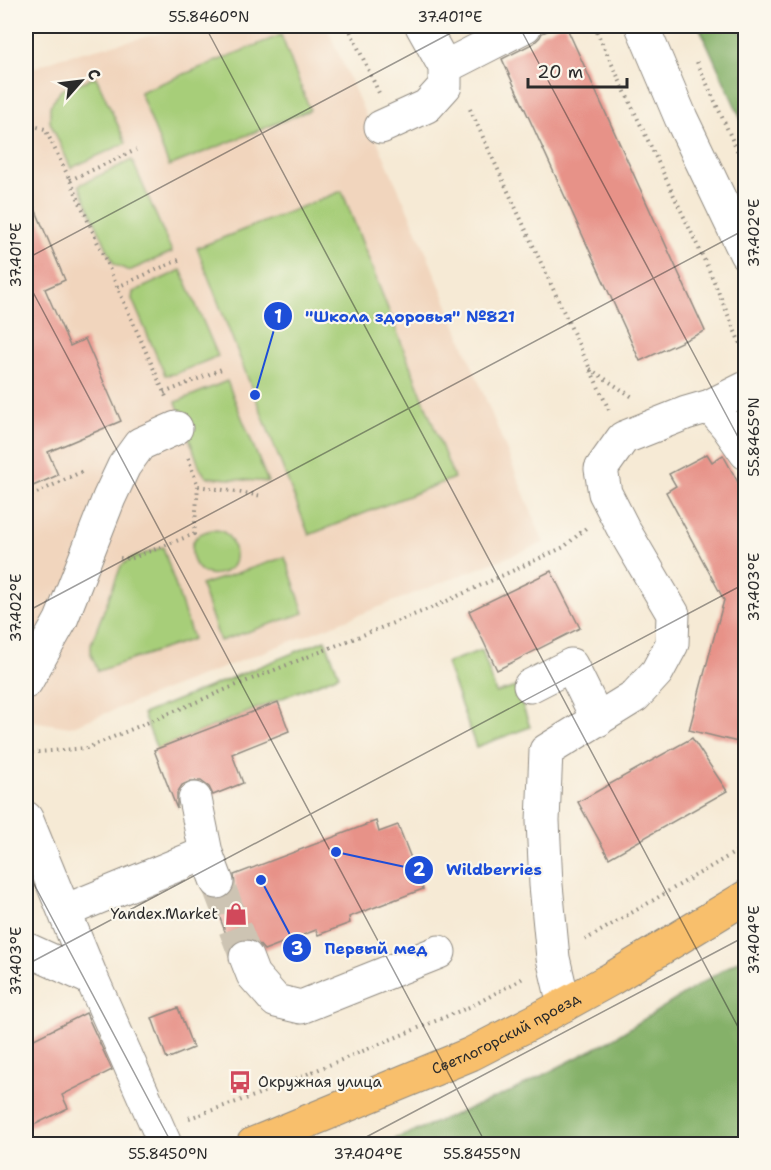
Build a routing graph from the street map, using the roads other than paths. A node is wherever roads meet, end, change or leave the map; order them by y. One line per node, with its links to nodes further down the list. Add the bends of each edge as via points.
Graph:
1 (422, 26): 4 (street)
2 (525, 26): 4 (street)
3 (642, 26): 6 (street)
4 (445, 67): 5 (street, via 445,86 427,106)
5 (387, 124)
6 (746, 254)
7 (746, 388): 8 (street)
8 (710, 406): 10 (street); 13 (street, via 623,438 601,469 605,493 673,614 672,644 657,672 635,696)
9 (176, 428): 11 (street, via 140,444 124,466 61,620)
10 (746, 453)
11 (26, 682)
12 (530, 686): 13 (street, via 571,665)
13 (598, 720): 22 (street, via 546,751 546,885 553,958)
14 (195, 799): 17 (street, via 211,867)
15 (26, 818): 17 (street)
16 (746, 897): 22 (main road, Светлогорский проезд)
17 (65, 911): 21 (street)
18 (26, 949): 21 (street)
19 (439, 952): 20 (street, via 301,1007 276,1001 253,975)
20 (246, 957)
21 (92, 979): 23 (street)
22 (564, 1005): 24 (main road, Светлогорский проезд, via 471,1054)
23 (162, 1136)
24 (252, 1144)

